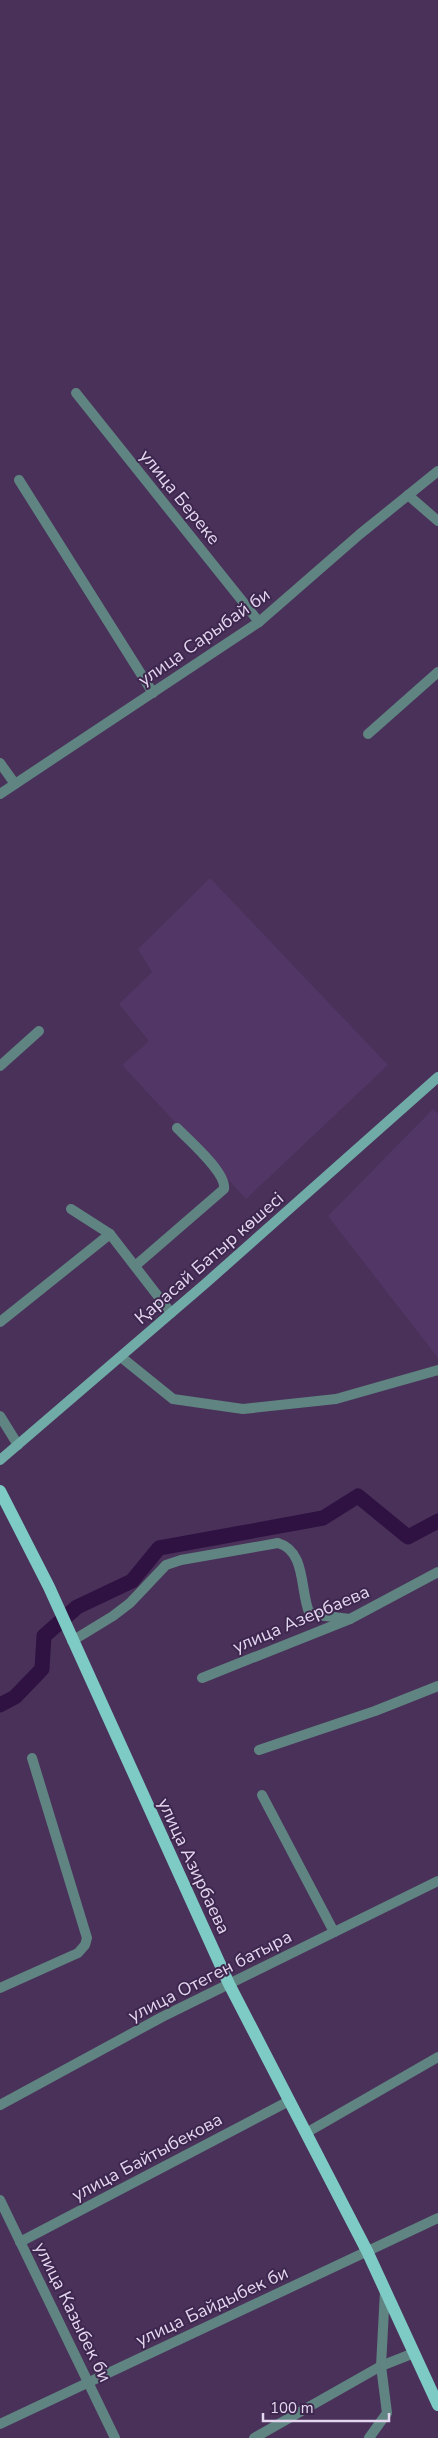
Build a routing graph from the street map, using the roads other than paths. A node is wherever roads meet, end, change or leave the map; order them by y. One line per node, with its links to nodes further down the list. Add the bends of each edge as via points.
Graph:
1 (76, 392): 6 (street, улица Береке)
2 (438, 471): 4 (street, улица Сарыбай би)
3 (19, 480): 8 (street)
4 (408, 496): 5 (street); 6 (street, улица Сарыбай би)
5 (438, 522)
6 (259, 622): 8 (street, улица Сарыбай би)
7 (438, 672): 9 (street)
8 (153, 693): 11 (street, улица Сарыбай би)
9 (368, 734)
10 (0, 763): 11 (street)
11 (15, 784): 12 (street, улица Сарыбай би)
12 (0, 794)
13 (39, 1031): 14 (street)
14 (0, 1066)
15 (438, 1077): 20 (main road, Қарасай Батыр көшесі)
16 (177, 1128): 19 (street, via 226,1182 224,1188)
17 (71, 1209): 18 (street)
18 (110, 1234): 19 (street); 21 (street)
19 (135, 1266): 20 (street)
20 (171, 1313): 22 (main road, Қарасай Батыр көшесі)
21 (0, 1322)
22 (121, 1357): 23 (street, via 173,1399 243,1409 336,1399); 25 (main road, Қарасай Батыр көшесі)
23 (438, 1370)
24 (0, 1416): 25 (street)
25 (18, 1445): 26 (main road, Қарасай Батыр көшесі)
26 (0, 1460)
27 (0, 1491): 30 (main road, улица Азирбаева)
28 (438, 1572): 29 (street, улица Азербаева)
29 (350, 1619): 30 (street, via 317,1616 309,1612 294,1554 288,1546 278,1543 166,1565 113,1616); 31 (street, улица Азербаева)
30 (70, 1637): 38 (main road, улица Азирбаева)
31 (202, 1678)
32 (438, 1686): 33 (street)
33 (259, 1750)
34 (32, 1758): 39 (street, via 87,1938 78,1953)
35 (262, 1795): 37 (street)
36 (438, 1881): 37 (street, улица Отеген батыра)
37 (334, 1932): 38 (street, улица Отеген батыра)
38 (229, 1984): 41 (main road, улица Азирбаева); 42 (street, улица Отеген батыра)
39 (0, 1988)
40 (438, 2057): 43 (street)
41 (289, 2101): 43 (main road, улица Азирбаева); 46 (street, улица Байтыбекова)
42 (0, 2105)
43 (306, 2133): 47 (main road, улица Азирбаева)
44 (0, 2200): 46 (street, улица Казыбек би)
45 (438, 2218): 47 (street, улица Байдыбек би)
46 (20, 2242): 51 (street, улица Казыбек би)
47 (367, 2251): 48 (main road); 51 (street, улица Байдыбек би)
48 (385, 2290): 49 (main road); 50 (street)
49 (414, 2353): 50 (street); 52 (main road)
50 (381, 2366): 55 (street); 56 (street, via 387,2412)
51 (89, 2382): 53 (street, улица Байдыбек би); 54 (street, улица Казыбек би)
52 (438, 2404)
53 (0, 2424)
54 (116, 2438)
55 (254, 2438)
56 (369, 2438)

